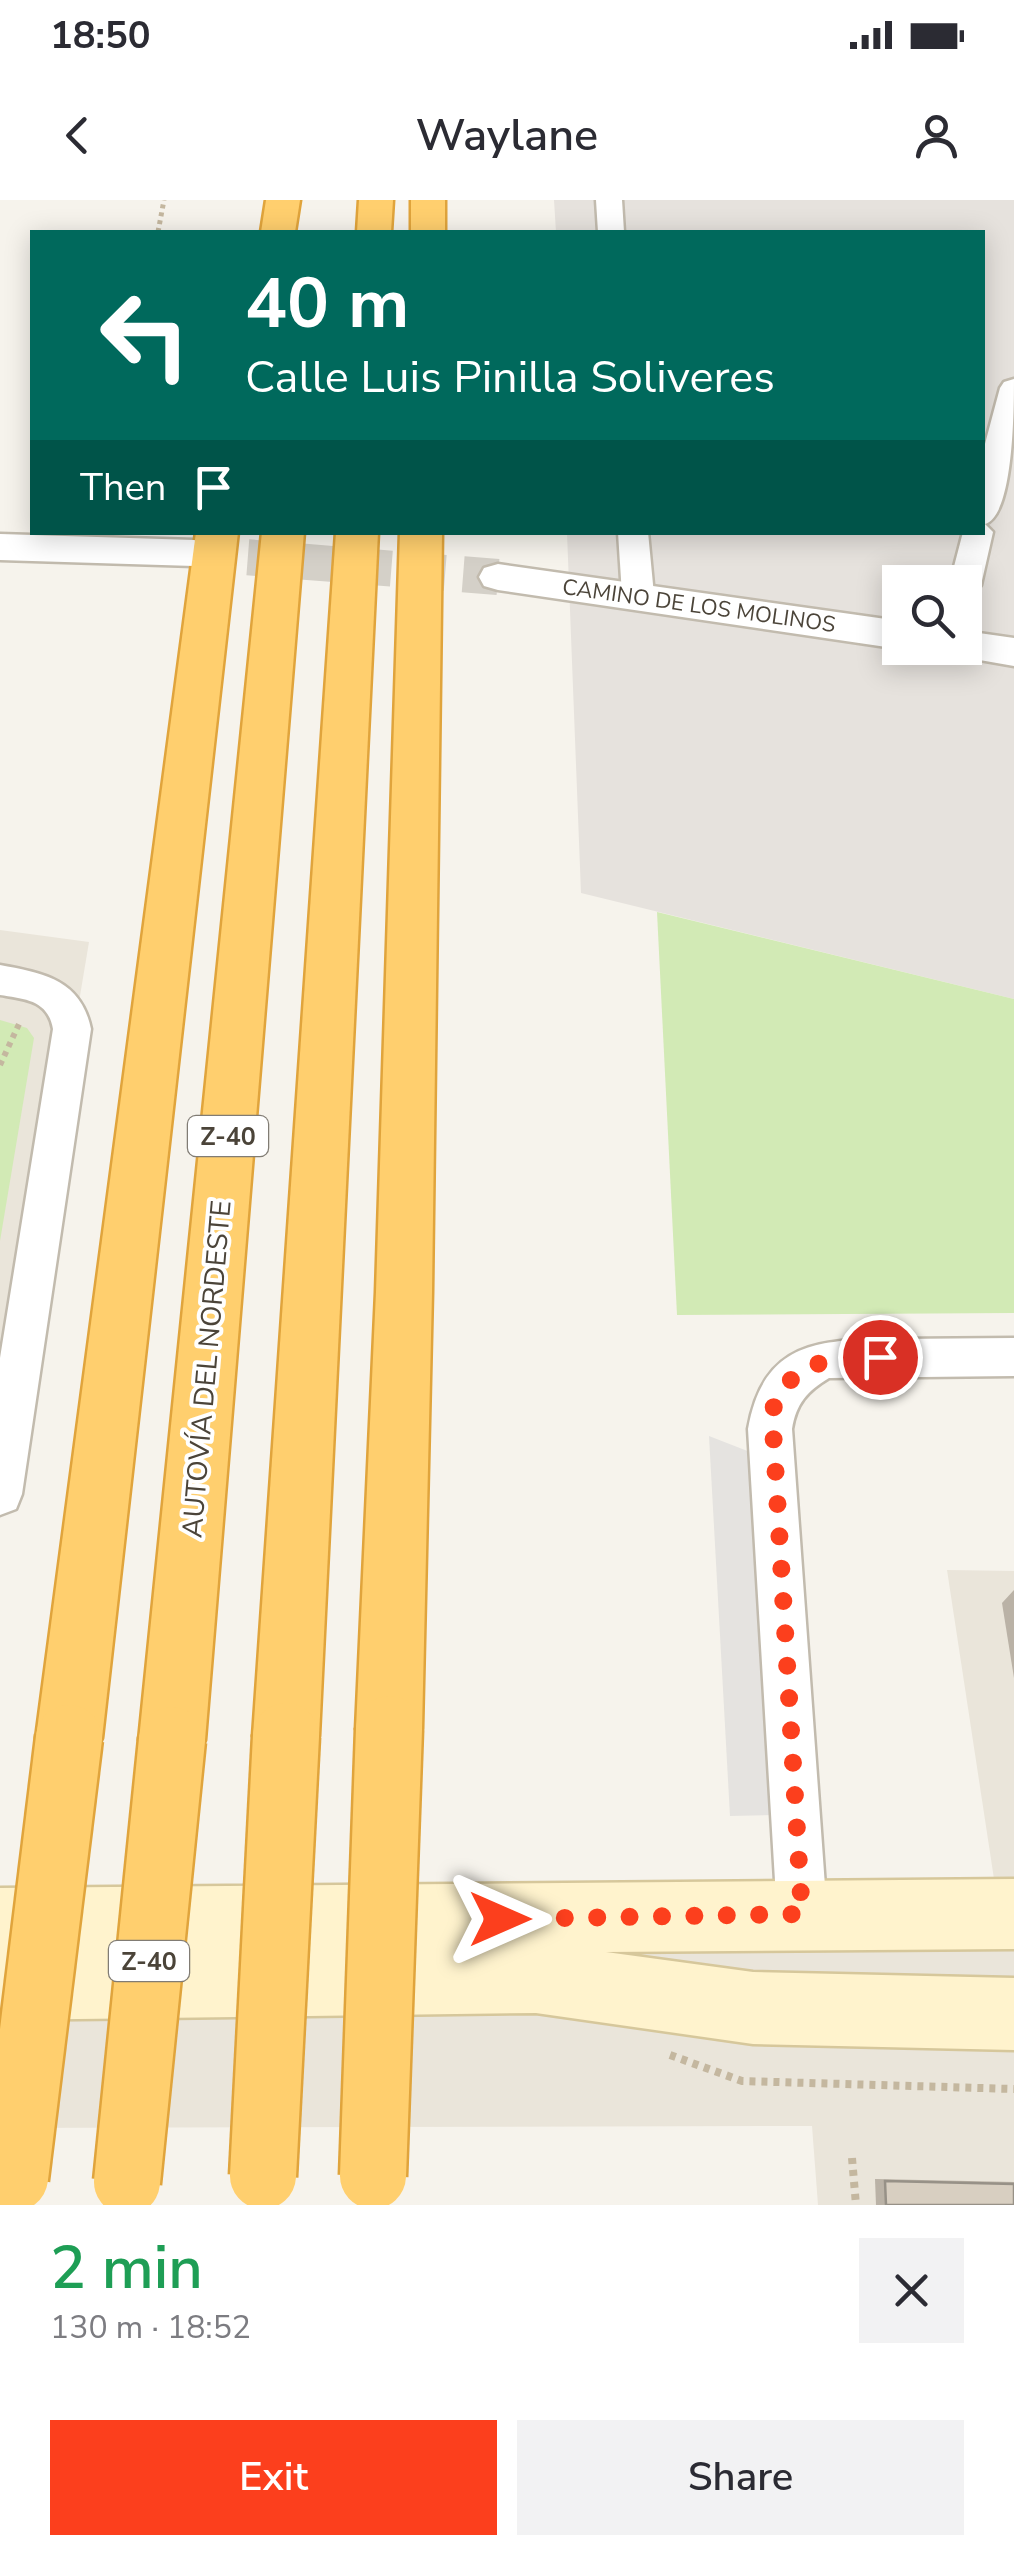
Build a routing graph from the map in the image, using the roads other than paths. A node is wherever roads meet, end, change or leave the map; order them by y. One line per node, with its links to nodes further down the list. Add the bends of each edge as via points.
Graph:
1 (250, 200): 7 (highway)
2 (282, 200): 8 (highway)
3 (314, 200): 9 (highway)
4 (376, 200): 10 (highway)
5 (428, 200): 11 (highway)
6 (609, 200): 12 (street)
7 (246, 230)
8 (278, 230)
9 (310, 230)
10 (374, 230)
11 (428, 230)
12 (611, 230)
13 (1014, 388): 14 (street)
14 (985, 502)
15 (283, 535): 39 (highway, AUTOVÍA DEL NORDESTE / Z-40, bridge)
16 (356, 535): 38 (highway, bridge)
17 (421, 535): 36 (highway, bridge)
18 (633, 535): 24 (street)
19 (977, 535): 22 (street)
20 (205, 543): 21 (street); 37 (highway, bridge)
21 (0, 547)
22 (970, 565)
23 (498, 577): 24 (street, CAMINO DE LOS MOLINOS)
24 (638, 595): 25 (street, CAMINO DE LOS MOLINOS)
25 (882, 632)
26 (982, 647): 27 (street)
27 (1014, 652)
28 (0, 980): 30 (street, via 48,989 66,1004 72,1029)
29 (1014, 1358): 31 (street, via 827,1358 778,1392 770,1429)
30 (0, 1494)
31 (802, 1914): 32 (main road); 33 (main road)
32 (1014, 1914)
33 (0, 1923)
34 (0, 1985): 35 (main road, via 536,1978 753,2008)
35 (1014, 2014)
36 (373, 2190)
37 (14, 2191)
38 (262, 2191)
39 (125, 2193)

